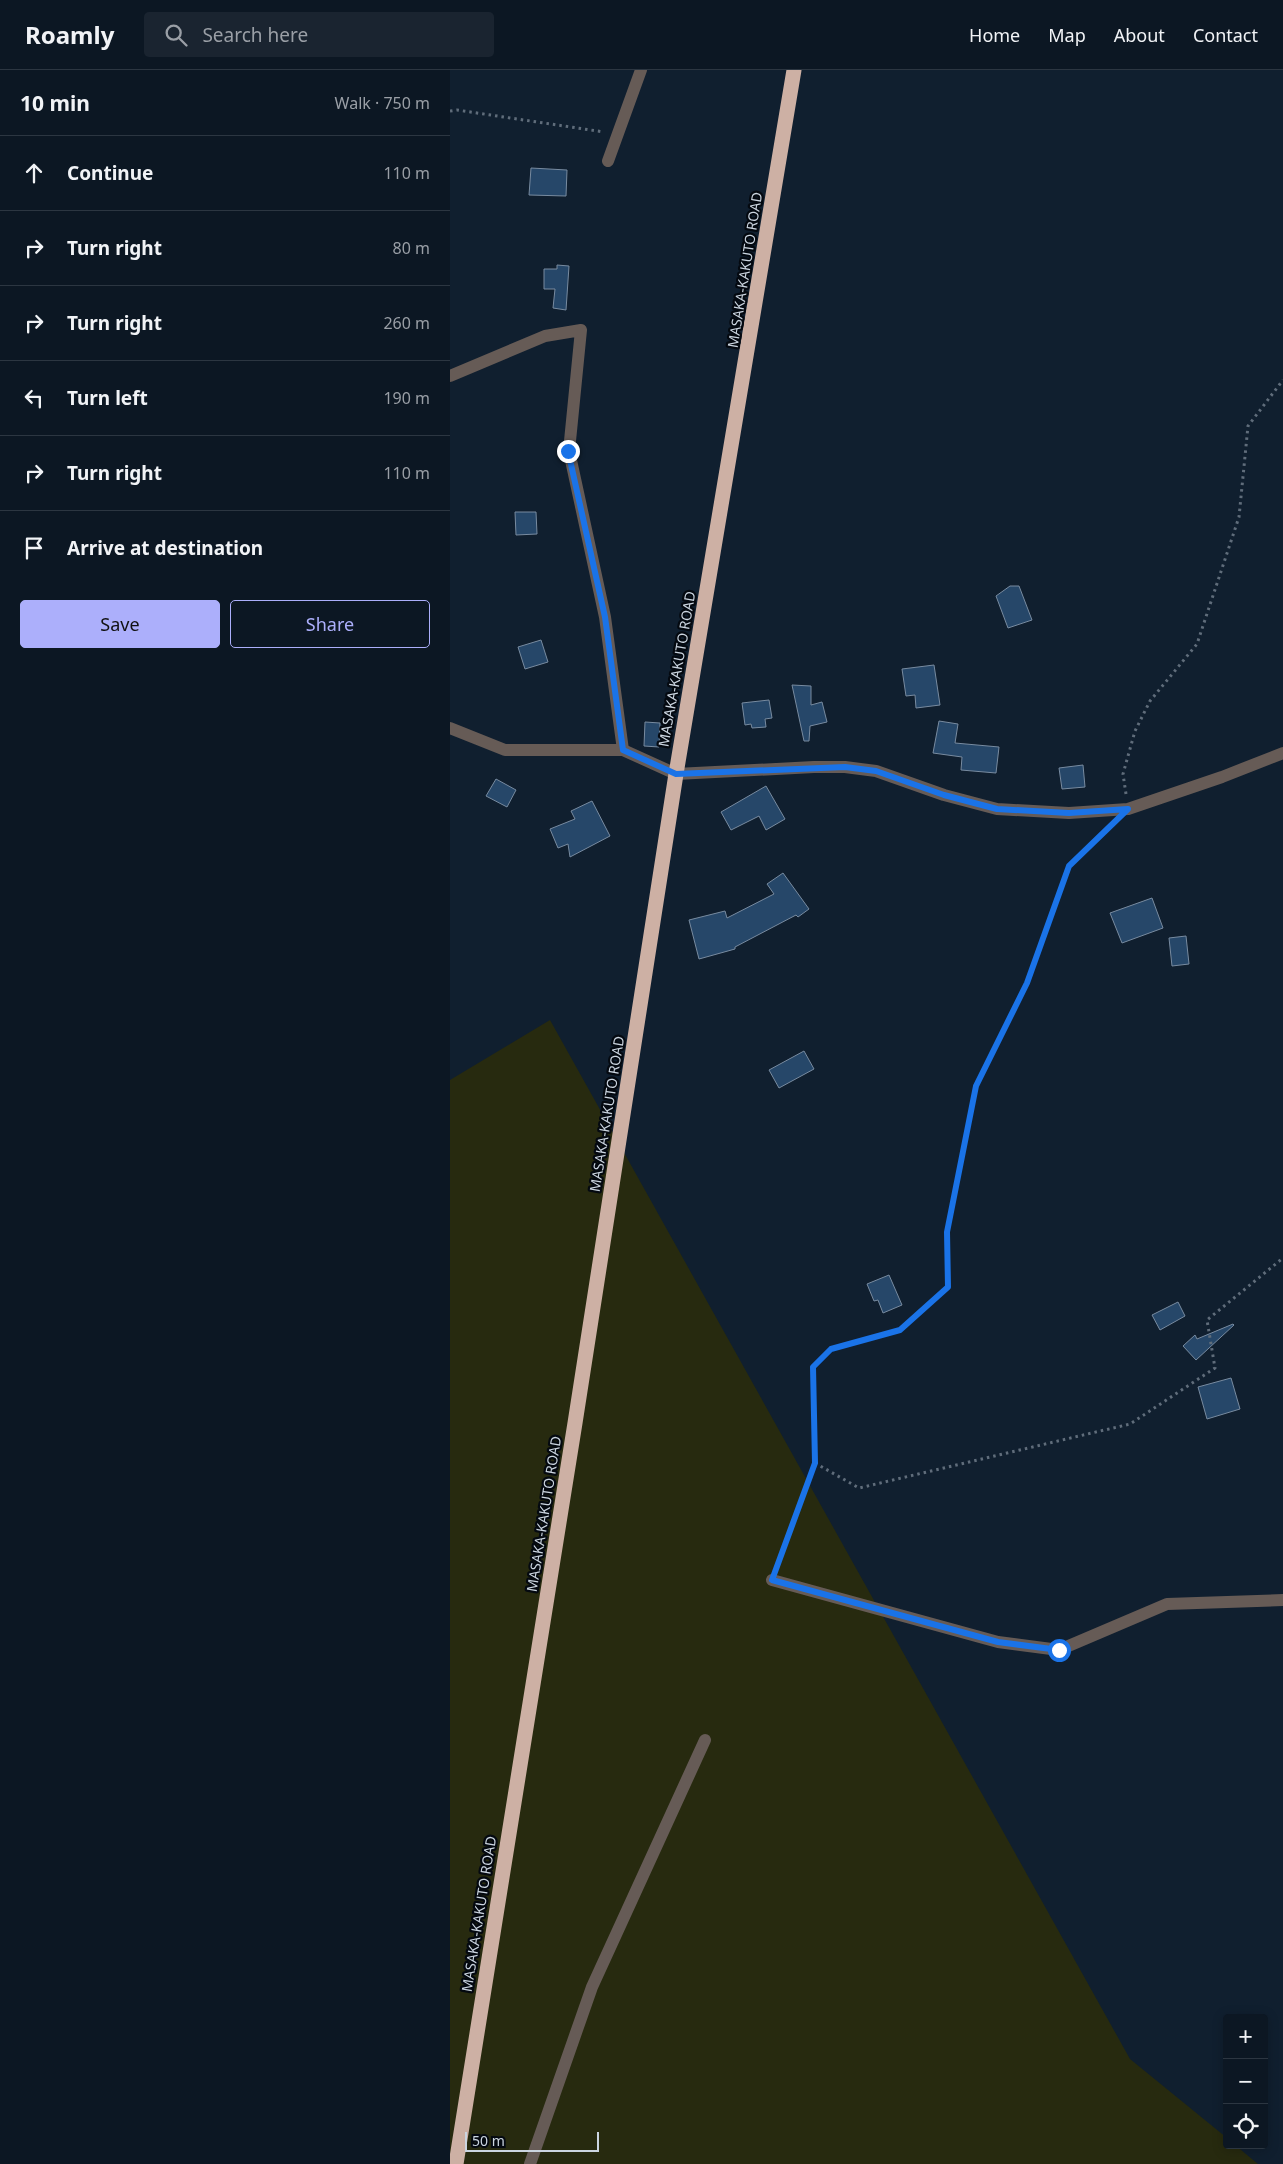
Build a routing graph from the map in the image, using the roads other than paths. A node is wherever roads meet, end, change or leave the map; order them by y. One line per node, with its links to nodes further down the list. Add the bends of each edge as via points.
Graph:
1 (641, 70): 3 (street)
2 (794, 70): 8 (highway, MASAKA-KAKUTO ROAD)
3 (608, 161)
4 (450, 376): 6 (street, via 544,336 581,330 568,451 605,617)
5 (450, 728): 6 (street, via 505,750)
6 (623, 750): 8 (street)
7 (1283, 753): 8 (street, via 1128,809 1069,813 997,809 944,795 876,771 845,767)
8 (676, 774): 12 (highway, MASAKA-KAKUTO ROAD)
9 (772, 1580): 10 (street, via 998,1642 1059,1650 1167,1604)
10 (1283, 1600)
11 (705, 1740): 13 (street, via 592,1987)
12 (456, 2164)
13 (530, 2164)

